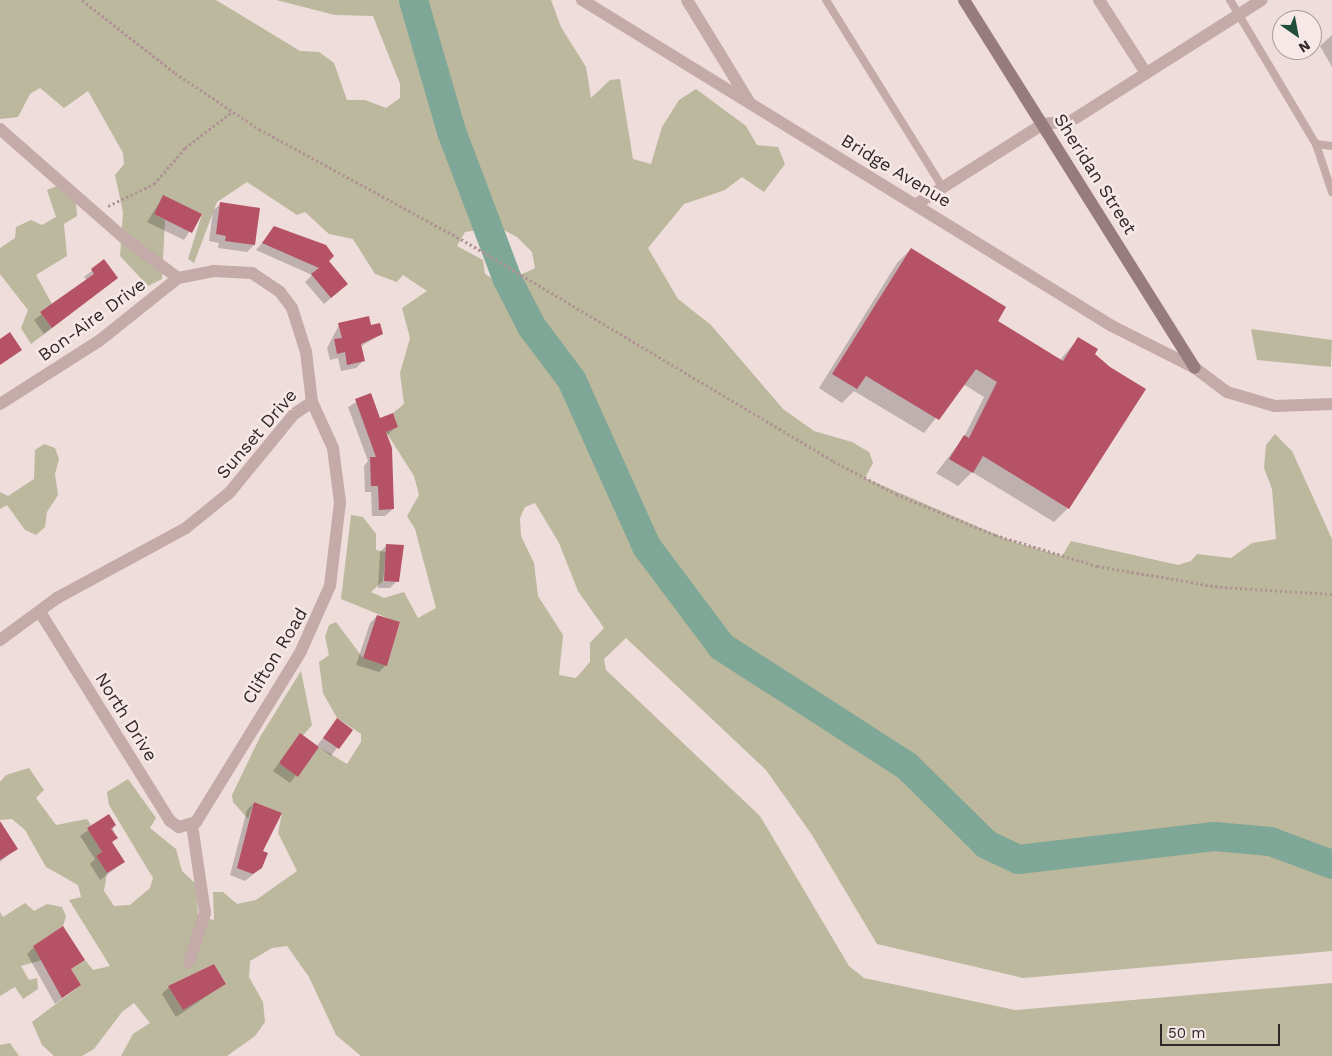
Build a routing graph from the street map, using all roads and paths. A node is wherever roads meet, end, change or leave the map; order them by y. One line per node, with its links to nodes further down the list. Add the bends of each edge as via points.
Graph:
1 (82, 0): 12 (path)
2 (582, 0): 11 (street, Bridge Avenue)
3 (687, 0): 11 (street)
4 (826, 0): 17 (lane)
5 (964, 0): 13 (street, Sheridan Street)
6 (1099, 0): 10 (street)
7 (1230, 0): 9 (lane)
8 (1262, 0): 9 (street)
9 (1239, 14): 10 (street); 15 (lane)
10 (1146, 73): 13 (street, via 1071,121)
11 (749, 102): 19 (street, Bridge Avenue)
12 (232, 112): 20 (path, via 185,148 154,184 120,197); 26 (path, via 325,167 461,239 833,461 978,529 1062,556 1149,577 1238,589)
13 (1043, 124): 17 (street); 22 (street, Sheridan Street)
14 (0, 129): 20 (street)
15 (1316, 144): 16 (lane); 18 (lane)
16 (1332, 146)
17 (943, 188): 19 (street)
18 (1332, 192)
19 (918, 203): 22 (street, Bridge Avenue, via 1112,326)
20 (98, 214): 21 (street)
21 (178, 278): 23 (street, Sunset Drive, via 211,271 252,273 280,292 292,308 306,352); 24 (street, Bon-Aire Drive, via 98,341)
22 (1195, 368): 25 (street, Bridge Avenue, via 1207,380 1242,398 1298,408)
23 (312, 402): 27 (street, Sunset Drive, via 294,414 229,493 186,528 106,569); 29 (street, Clifton Road, via 333,448 340,501 330,586 301,651 254,723 211,805)
24 (0, 404)
25 (1332, 404)
26 (1332, 594)
27 (40, 612): 28 (street, Sunset Drive); 29 (street, North Drive, via 170,821 179,827)
28 (0, 640)
29 (192, 825): 30 (street, via 205,913)
30 (189, 962)

